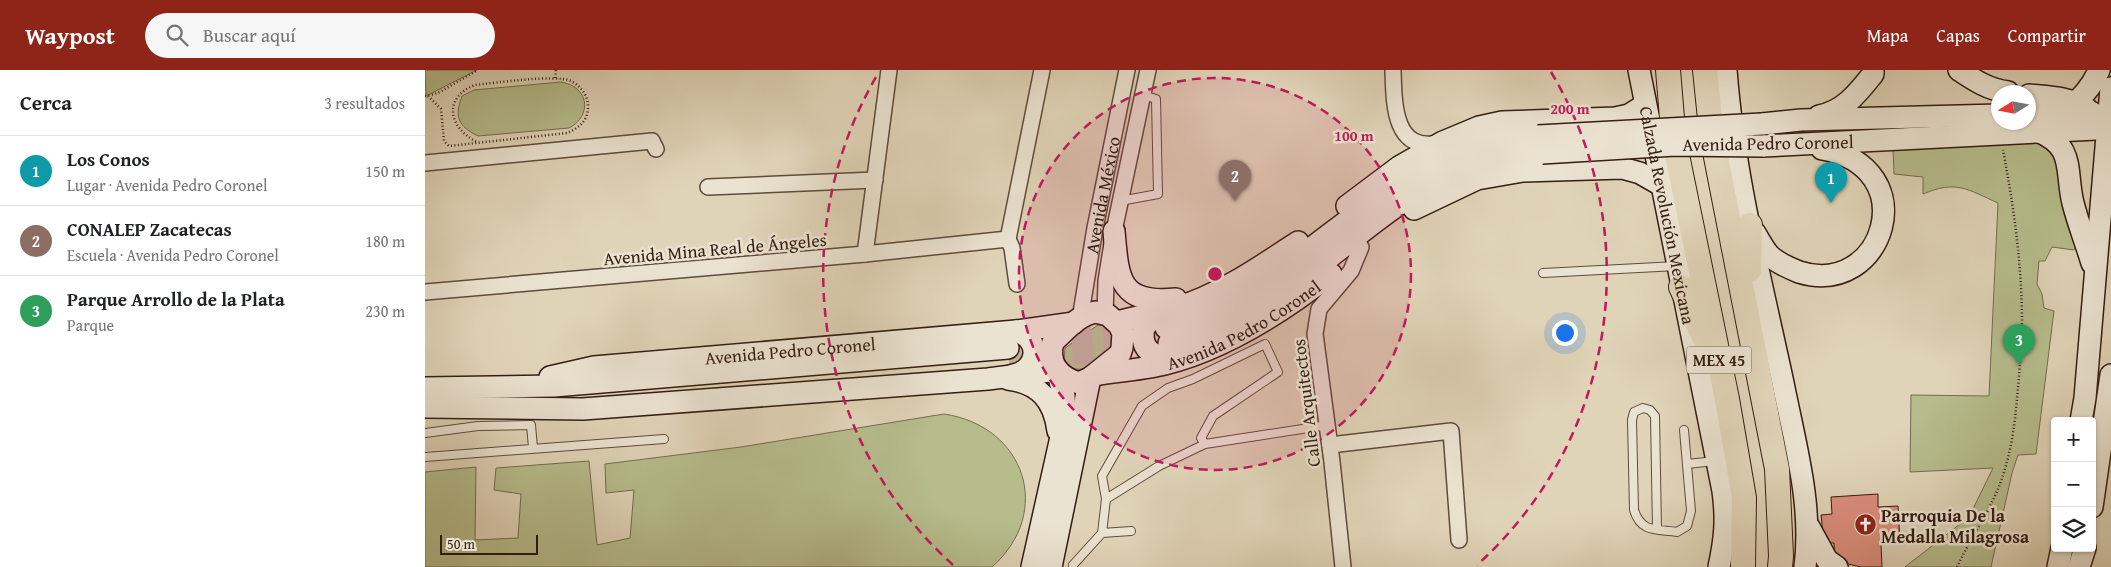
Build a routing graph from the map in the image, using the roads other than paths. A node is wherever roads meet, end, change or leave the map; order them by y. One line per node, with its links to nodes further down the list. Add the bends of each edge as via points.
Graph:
1 (889, 70): 36 (street)
2 (1041, 70): 44 (street)
3 (1127, 70): 54 (street, Avenida México)
4 (1147, 70): 15 (street, Avenida México)
5 (1393, 70): 28 (street, via 1396,113 1401,129 1420,144)
6 (1639, 70): 17 (street, Calzada Revolución Mexicana)
7 (1668, 70): 19 (main road)
8 (1705, 70): 21 (main road)
9 (1726, 70): 41 (street, via 1729,118)
10 (1873, 70): 22 (street, via 1853,100 1831,114)
11 (1959, 70): 13 (street)
12 (2099, 70): 20 (street, via 2092,84)
13 (1991, 88)
14 (2111, 88): 20 (street)
15 (1143, 95): 39 (street, Avenida México); 39 (lane, via 1156,99 1158,194)
16 (2036, 96): 20 (street, via 2057,97)
17 (1645, 105): 18 (street); 37 (street, Calzada Revolución Mexicana)
18 (1624, 116): 28 (street, via 1502,122 1479,127); 35 (street, via 1631,132 1633,150)
19 (1673, 118)
20 (2100, 118): 23 (street, Avenida Pedro Coronel, via 2057,113); 24 (street, Avenida Pedro Coronel, via 2095,129); 46 (street)
21 (1710, 119)
22 (1801, 120): 25 (street, Avenida Pedro Coronel); 29 (street, Avenida Pedro Coronel, bridge)
23 (2036, 121)
24 (2036, 122)
25 (1991, 124)
26 (1991, 125): 30 (street, Avenida Pedro Coronel)
27 (2036, 125): 46 (street, via 2060,145 2066,156 2072,200)
28 (1443, 142): 40 (street, via 1370,187)
29 (1540, 144): 30 (street, Avenida Pedro Coronel, bridge); 42 (street, Avenida Pedro Coronel, via 1498,141 1454,155 1409,178)
30 (1797, 144): 41 (street, via 1850,157 1872,176 1882,198 1883,210 1880,235 1872,250 1850,268 1812,276 1789,268 1769,255)
31 (656, 149): 34 (street, via 652,141)
32 (1677, 155): 64 (main road, MEX 45)
33 (1716, 157): 55 (main road, MEX 45)
34 (425, 163)
35 (1627, 169): 37 (street); 42 (street, via 1561,169 1500,174 1459,187 1403,215)
36 (875, 180): 38 (street); 45 (street)
37 (1661, 185): 48 (street, Calzada Revolución Mexicana)
38 (708, 187)
39 (1120, 201): 43 (street, Avenida México)
40 (1324, 225): 42 (street, Avenida Pedro Coronel); 51 (street, Avenida Pedro Coronel, via 1249,273)
41 (1750, 225): 55 (main road); 81 (street, via 1800,467)
42 (1366, 227): 56 (street, Avenida Pedro Coronel, via 1304,277 1215,329); 57 (street, Avenida Pedro Coronel, via 1330,275 1244,332); 68 (street, Calle Arquitectos, via 1351,271 1319,309 1315,334)
43 (1114, 231): 51 (street, via 1119,272 1127,289 1135,295 1160,300); 53 (street, Avenida México, via 1106,281)
44 (1008, 239): 45 (street, Avenida Mina Real de Ángeles); 49 (street)
45 (865, 254): 50 (street, Avenida Mina Real de Ángeles)
46 (2095, 270): 67 (street)
47 (1543, 273): 48 (lane)
48 (1679, 276): 64 (main road); 77 (street, Calzada Revolución Mexicana)
49 (1017, 284)
50 (425, 292)
51 (1206, 295): 52 (street, Avenida Pedro Coronel)
52 (1177, 307): 53 (street, Avenida Pedro Coronel); 57 (street, via 1154,317 1144,327 1142,335 1147,349 1160,357)
53 (1111, 318): 54 (street, via 1096,312 1088,313); 61 (street, via 1123,334 1120,354)
54 (1077, 321): 58 (street, Avenida Pedro Coronel); 59 (street, via 1053,342 1051,356)
55 (1749, 322): 94 (main road, MEX 45, via 1777,470)
56 (1168, 335)
57 (1187, 357): 61 (street, Avenida Pedro Coronel, via 1153,367)
58 (1006, 359): 59 (street, Avenida Pedro Coronel); 63 (street, Avenida Pedro Coronel, via 583,409); 63 (street, Avenida Pedro Coronel, via 594,367); 72 (street, via 1025,382 1039,390 1050,403 1057,419)
59 (1057, 370): 61 (street, via 1064,378 1079,383); 72 (street, via 1066,406)
60 (2111, 375): 66 (street)
61 (1092, 377): 90 (street)
62 (425, 388): 63 (street, Avenida Pedro Coronel)
63 (509, 397): 65 (street, Avenida Pedro Coronel)
64 (1727, 399): 93 (main road, MEX 45, via 1743,498)
65 (425, 407)
66 (2109, 409): 67 (street); 80 (street)
67 (2082, 410)
68 (1327, 425): 73 (lane); 74 (street, Calle Arquitectos)
69 (1684, 430): 78 (lane)
70 (425, 433): 75 (lane, via 478,426 531,426)
71 (664, 439): 75 (lane)
72 (1059, 440): 89 (street)
73 (1205, 444): 79 (lane, via 1159,466); 79 (lane, via 1201,438 1213,416 1278,372 1265,344 1168,388 1142,406 1102,476)
74 (1330, 445): 85 (street, via 1451,431); 91 (street, Calle Arquitectos)
75 (533, 448): 76 (lane)
76 (425, 457)
77 (1717, 460): 78 (lane); 92 (street, Calzada Revolución Mexicana, via 1726,516)
78 (1687, 464): 82 (lane, via 1691,511 1687,526 1677,532)
79 (1106, 500): 84 (lane)
80 (2092, 507)
81 (1808, 526): 95 (street); 96 (street, via 1827,560)
82 (1657, 529): 82 (lane, via 1647,528 1637,521 1634,510 1632,420 1634,412 1643,408 1655,416)
83 (1131, 531): 84 (lane)
84 (1102, 533): 88 (lane)
85 (1459, 540)
86 (2062, 552): 97 (street)
87 (2084, 552): 98 (street)
88 (1073, 564)
89 (1032, 567)
90 (1051, 567)
91 (1343, 567)
92 (1719, 567)
93 (1743, 567)
94 (1780, 567)
95 (1805, 567)
96 (1837, 567)
97 (2058, 567)
98 (2079, 567)

